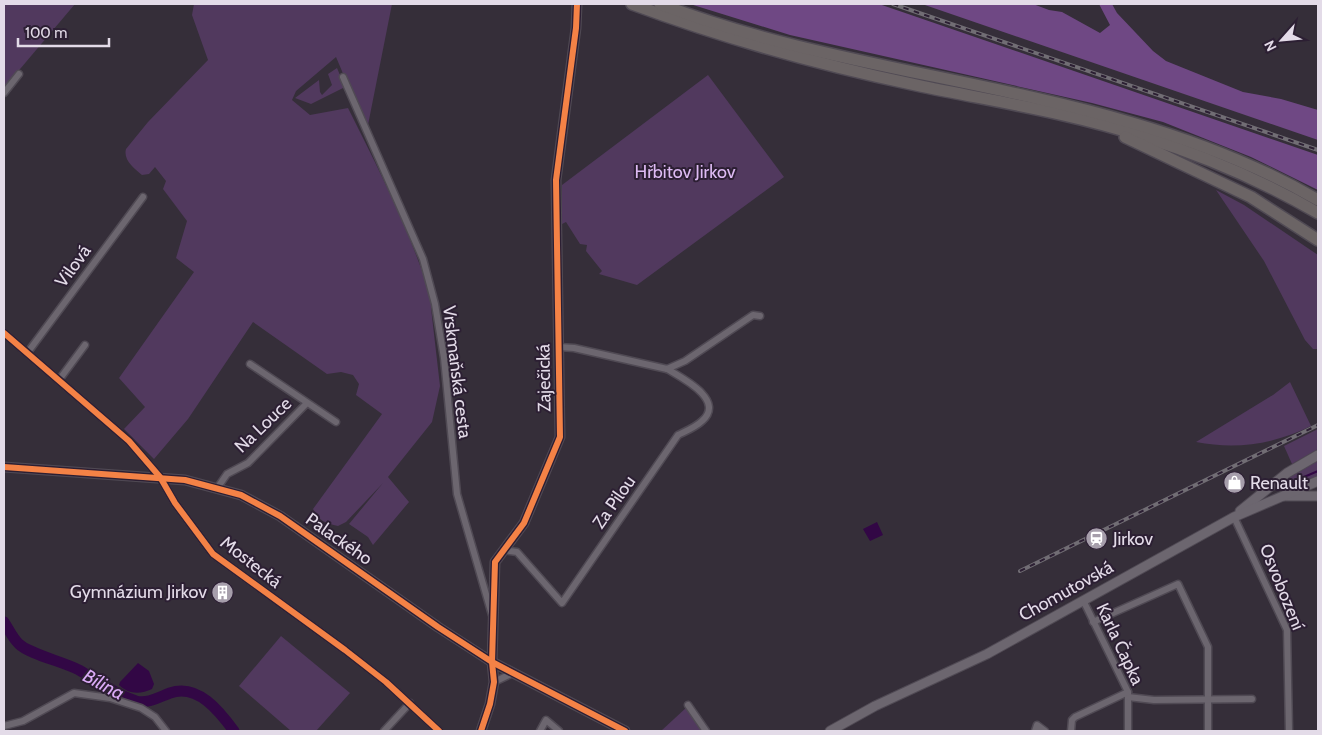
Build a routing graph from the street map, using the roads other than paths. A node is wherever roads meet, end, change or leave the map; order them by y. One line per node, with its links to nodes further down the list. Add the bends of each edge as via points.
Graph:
1 (632, 4): 7 (highway, via 762,47 839,68)
2 (660, 4): 9 (highway, via 840,58 1126,121 1245,164)
3 (577, 6): 15 (street, Zaječická, via 556,180)
4 (19, 74): 6 (street)
5 (343, 77): 33 (street, Vrskmaňská cesta, via 423,259 444,358 457,494)
6 (4, 93)
7 (1064, 115): 10 (highway, via 1141,136 1204,158 1267,185); 11 (highway, via 1121,135 1217,181)
8 (143, 197): 16 (street, Vilová)
9 (1317, 199)
10 (1318, 213)
11 (1318, 240)
12 (760, 316): 18 (street, via 753,315 685,361)
13 (4, 333): 16 (street, Mostecká)
14 (85, 345): 19 (street)
15 (559, 347): 18 (street); 30 (street, Zaječická, via 560,438 524,523)
16 (28, 352): 19 (street, Mostecká)
17 (250, 364): 20 (street, Na Louce)
18 (667, 369): 30 (street, Za Pilou, via 705,396 709,405 706,416 702,422 678,435 562,603 517,552)
19 (59, 380): 24 (street, Mostecká, via 129,441)
20 (307, 403): 21 (street, Na Louce); 26 (street, Na Louce, via 248,463 227,474)
21 (336, 422)
22 (1318, 455): 29 (street, via 1287,473)
23 (4, 467): 24 (street, Palackého)
24 (160, 477): 26 (street, Palackého); 40 (street, Mostecká, via 213,554 345,650)
25 (1318, 481): 27 (street, Chomutovská)
26 (218, 487): 34 (street, Palackého, via 280,516)
27 (1278, 496): 28 (street); 29 (street, Chomutovská)
28 (1318, 496)
29 (1234, 517): 31 (street, Chomutovská); 57 (street, Osvobození, via 1287,630)
30 (503, 550): 33 (street, Zaječická, via 495,562 493,574)
31 (1083, 600): 32 (street, Karla Čapka); 51 (street, Chomutovská, via 972,661 875,706)
32 (1093, 622): 37 (street, Karla Čapka); 38 (street, via 1178,584 1208,646)
33 (494, 623): 34 (street, Zaječická)
34 (492, 662): 35 (street, Palackého); 36 (street, Zaječická)
35 (513, 673): 36 (street); 49 (street, Palackého)
36 (494, 682): 46 (street, Zaječická)
37 (1128, 695): 38 (street, via 1154,700); 54 (street, via 1075,717); 55 (street, Karla Čapka)
38 (1208, 699): 39 (street); 56 (street)
39 (1252, 699)
40 (410, 703): 44 (street); 45 (street, Mostecká)
41 (688, 705): 50 (street)
42 (4, 726): 43 (street, via 23,721 74,693 110,698 141,708 156,717)
43 (166, 731)
44 (384, 731)
45 (439, 731)
46 (481, 731)
47 (540, 731): 48 (street, via 546,720)
48 (559, 731)
49 (625, 731)
50 (706, 731)
51 (830, 731)
52 (1035, 731): 53 (street, via 1037,725)
53 (1045, 731)
54 (1071, 731)
55 (1128, 731)
56 (1208, 731)
57 (1289, 731)

